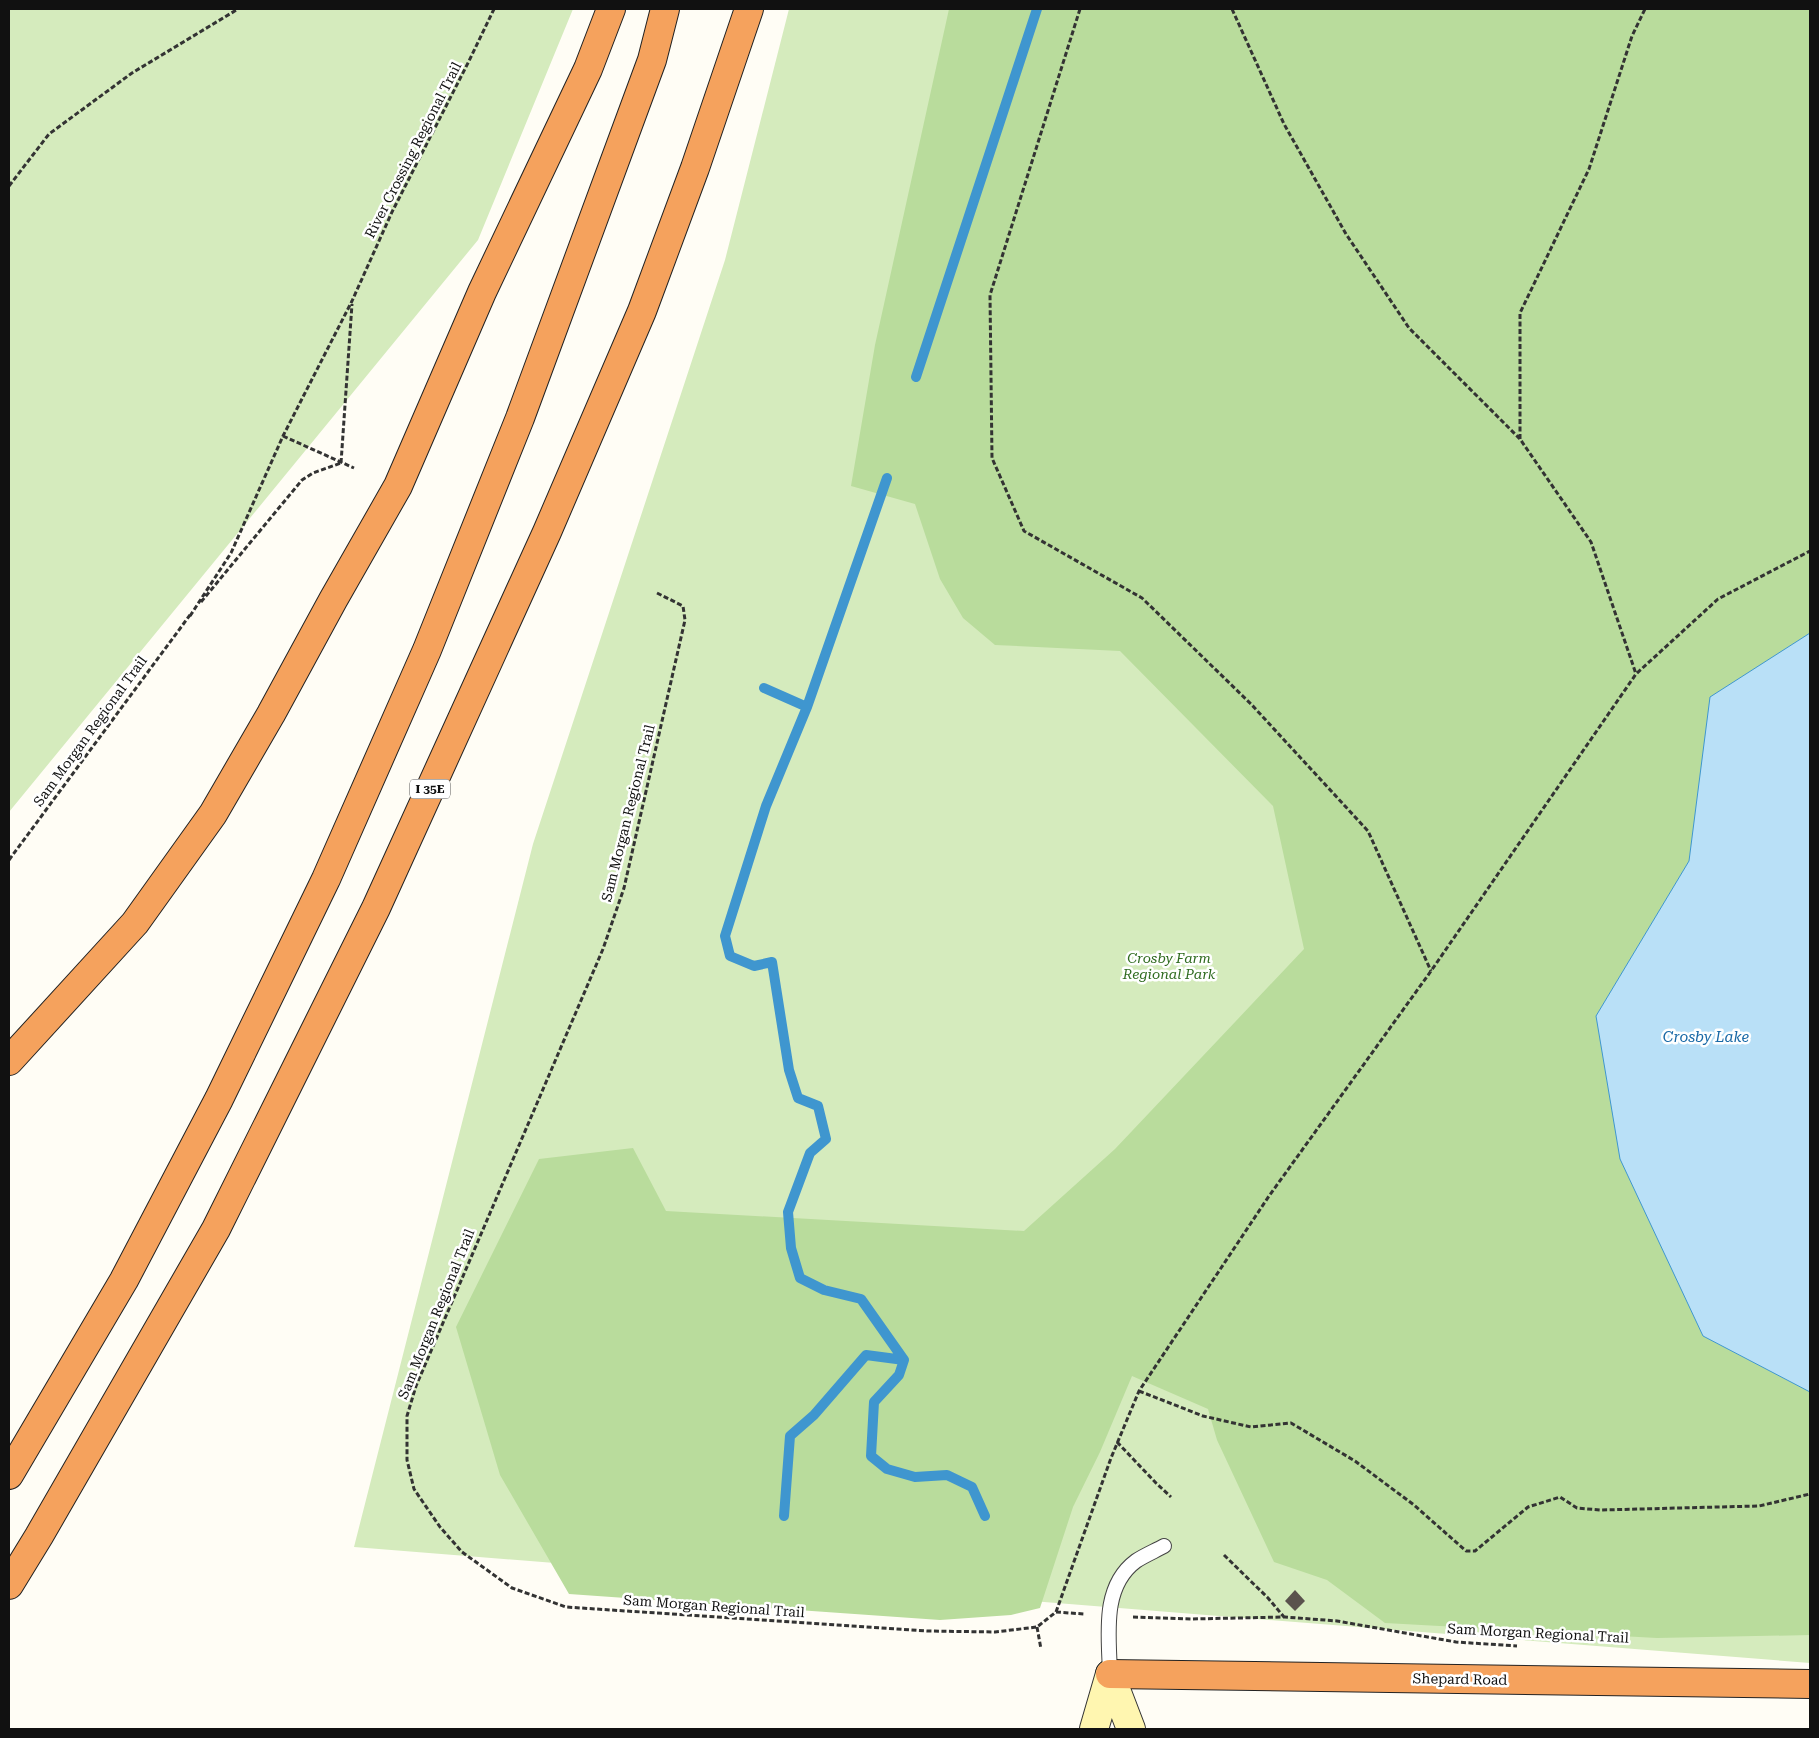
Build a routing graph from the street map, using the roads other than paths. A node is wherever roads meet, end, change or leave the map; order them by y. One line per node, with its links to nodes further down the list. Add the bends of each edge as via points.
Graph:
1 (611, 9): 4 (highway, via 588,69 482,292 398,486 271,714 213,814 135,922)
2 (665, 9): 5 (highway, via 652,60 520,418 427,650 326,879 219,1099 124,1280)
3 (749, 9): 7 (highway, I 35E, via 642,311 547,532 376,908 216,1229)
4 (9, 1061)
5 (9, 1475)
6 (1164, 1546): 8 (lane, via 1135,1562 1116,1584 1108,1616)
7 (9, 1585)
8 (1110, 1674): 9 (highway, Shepard Road); 10 (street); 11 (street)
9 (1810, 1684)
10 (1094, 1729)
11 (1130, 1729)

